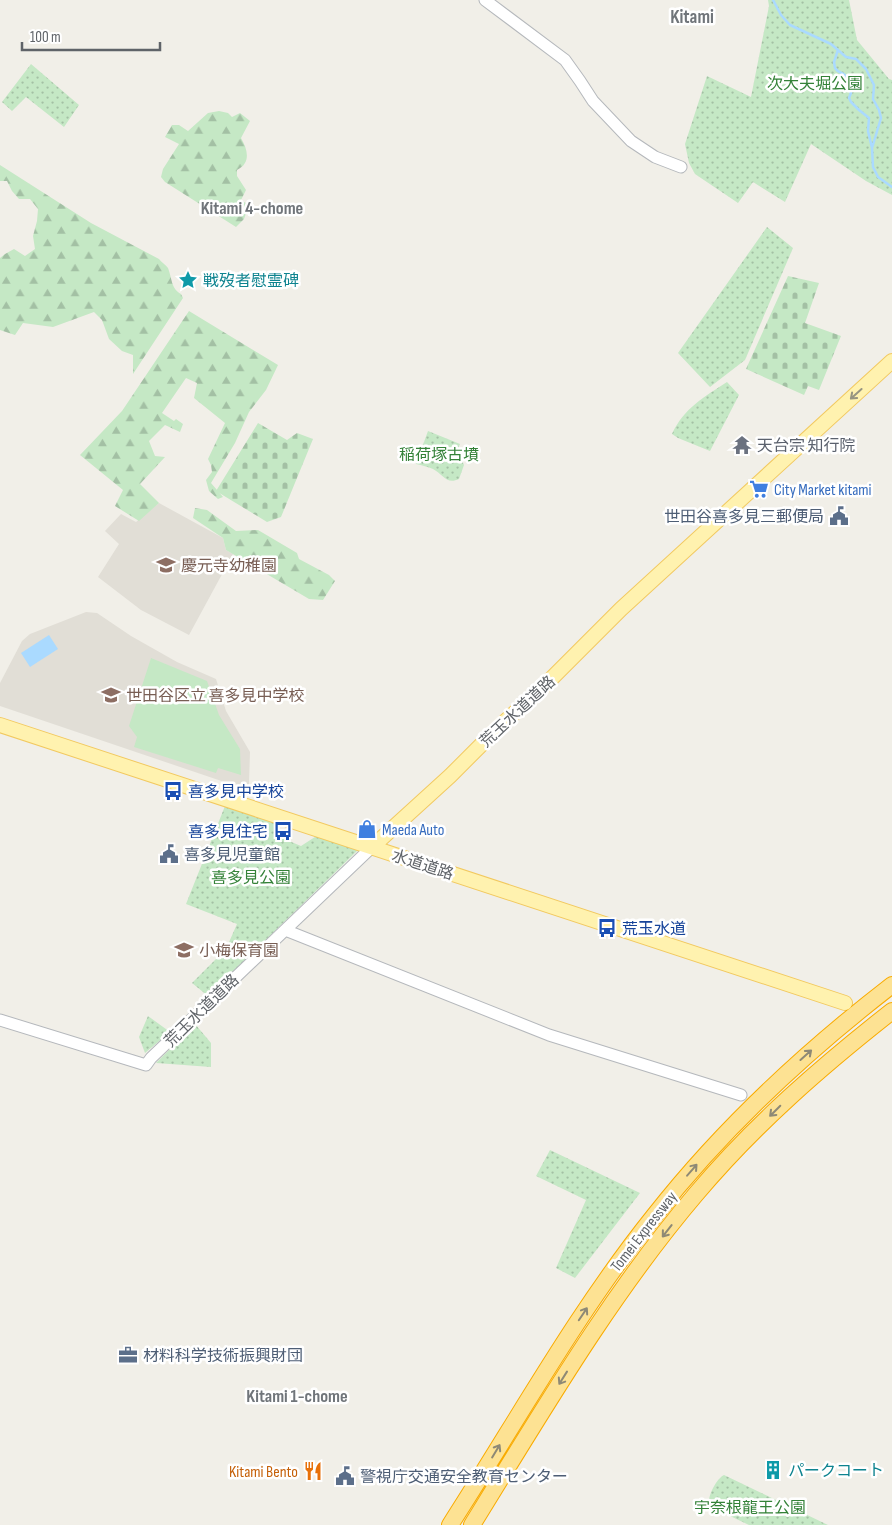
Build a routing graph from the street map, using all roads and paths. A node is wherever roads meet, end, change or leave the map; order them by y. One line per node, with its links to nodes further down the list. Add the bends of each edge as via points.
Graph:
1 (485, 0): 2 (street, via 565,60 593,101 631,141 655,158)
2 (681, 167)
3 (892, 361): 5 (main road, 荒玉水道道路, one-way to 5, via 622,609)
4 (0, 725): 5 (main road, 水道道路)
5 (372, 847): 6 (street, 荒玉水道道路); 8 (main road, 水道道路)
6 (285, 930): 10 (street, 荒玉水道道路, via 146,1066); 11 (street, via 549,1034)
7 (892, 985): 12 (highway, Tomei Expressway, one-way to 7, via 579,1320 653,1216 710,1149 773,1085)
8 (845, 1003)
9 (892, 1010): 13 (highway, Tomei Expressway, one-way to 13, via 794,1092 696,1194 600,1321)
10 (0, 1020)
11 (741, 1095)
12 (450, 1525)
13 (472, 1525)

